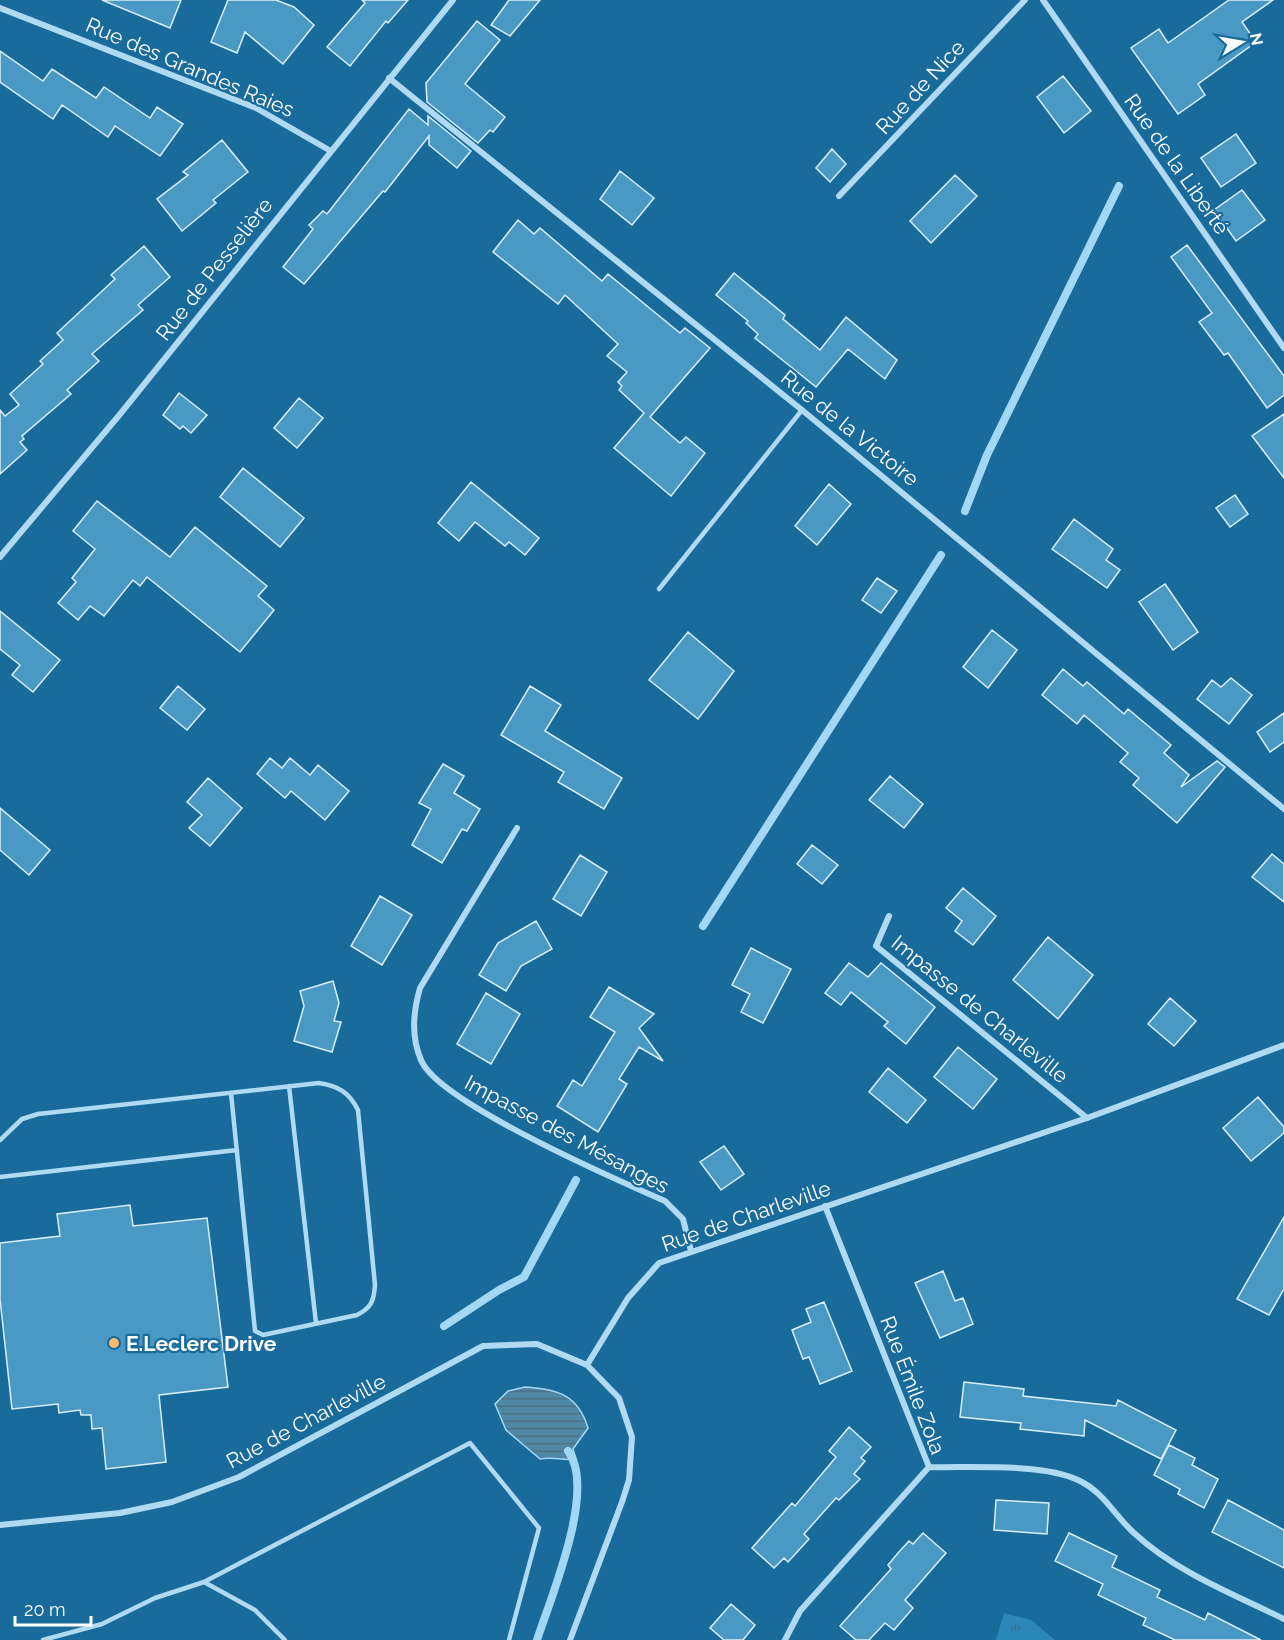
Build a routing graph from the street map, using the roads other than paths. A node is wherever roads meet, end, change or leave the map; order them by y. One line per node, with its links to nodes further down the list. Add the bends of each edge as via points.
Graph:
1 (453, 0): 5 (street, Rue de Pesselière)
2 (1025, 0): 7 (street, Rue de Nice)
3 (1043, 0): 8 (street, Rue de la Liberté)
4 (0, 8): 6 (street, Rue des Grandes Raies, via 256,108)
5 (389, 78): 6 (street, Rue de Pesselière); 9 (street, Rue de la Victoire)
6 (330, 150): 10 (street, Rue de Pesselière, via 121,414)
7 (839, 196)
8 (1284, 348)
9 (802, 410): 11 (lane); 12 (street, Rue de la Victoire)
10 (0, 557)
11 (659, 589)
12 (1284, 809)
13 (517, 828): 23 (street, Impasse des Mésanges, via 420,988 414,1010 414,1033 421,1061 434,1079 472,1107 665,1201 682,1219)
14 (890, 916): 18 (street, Impasse de Charleville, via 876,946)
15 (1284, 1045): 18 (street, Rue de Charleville)
16 (290, 1086): 17 (lane); 24 (lane); 24 (lane, via 333,1085 344,1090 358,1110 374,1300 357,1315)
17 (231, 1093): 19 (lane, via 38,1114 22,1119); 20 (lane)
18 (1087, 1118): 22 (street, Rue de Charleville)
19 (0, 1140)
20 (237, 1150): 21 (lane); 24 (lane, via 255,1331 263,1335)
21 (0, 1177)
22 (825, 1206): 23 (street, Rue de Charleville); 26 (street, Rue Émile Zola)
23 (690, 1251): 25 (street, Rue de Charleville, via 659,1263 628,1298)
24 (316, 1323)
25 (587, 1365): 27 (street, Rue de Charleville, via 537,1344 483,1346 239,1477 172,1502 120,1513); 33 (street, via 619,1398 632,1437 629,1480)
26 (929, 1467): 29 (street, via 1042,1471 1077,1479 1098,1491 1133,1533 1186,1571); 34 (street, Rue Émile Zola, via 800,1611)
27 (0, 1524)
28 (204, 1582): 30 (lane, via 155,1598 102,1624); 31 (lane, via 255,1610); 32 (lane, via 470,1443 539,1528)
29 (1284, 1619)
30 (43, 1640)
31 (285, 1640)
32 (509, 1640)
33 (570, 1640)
34 (785, 1640)

